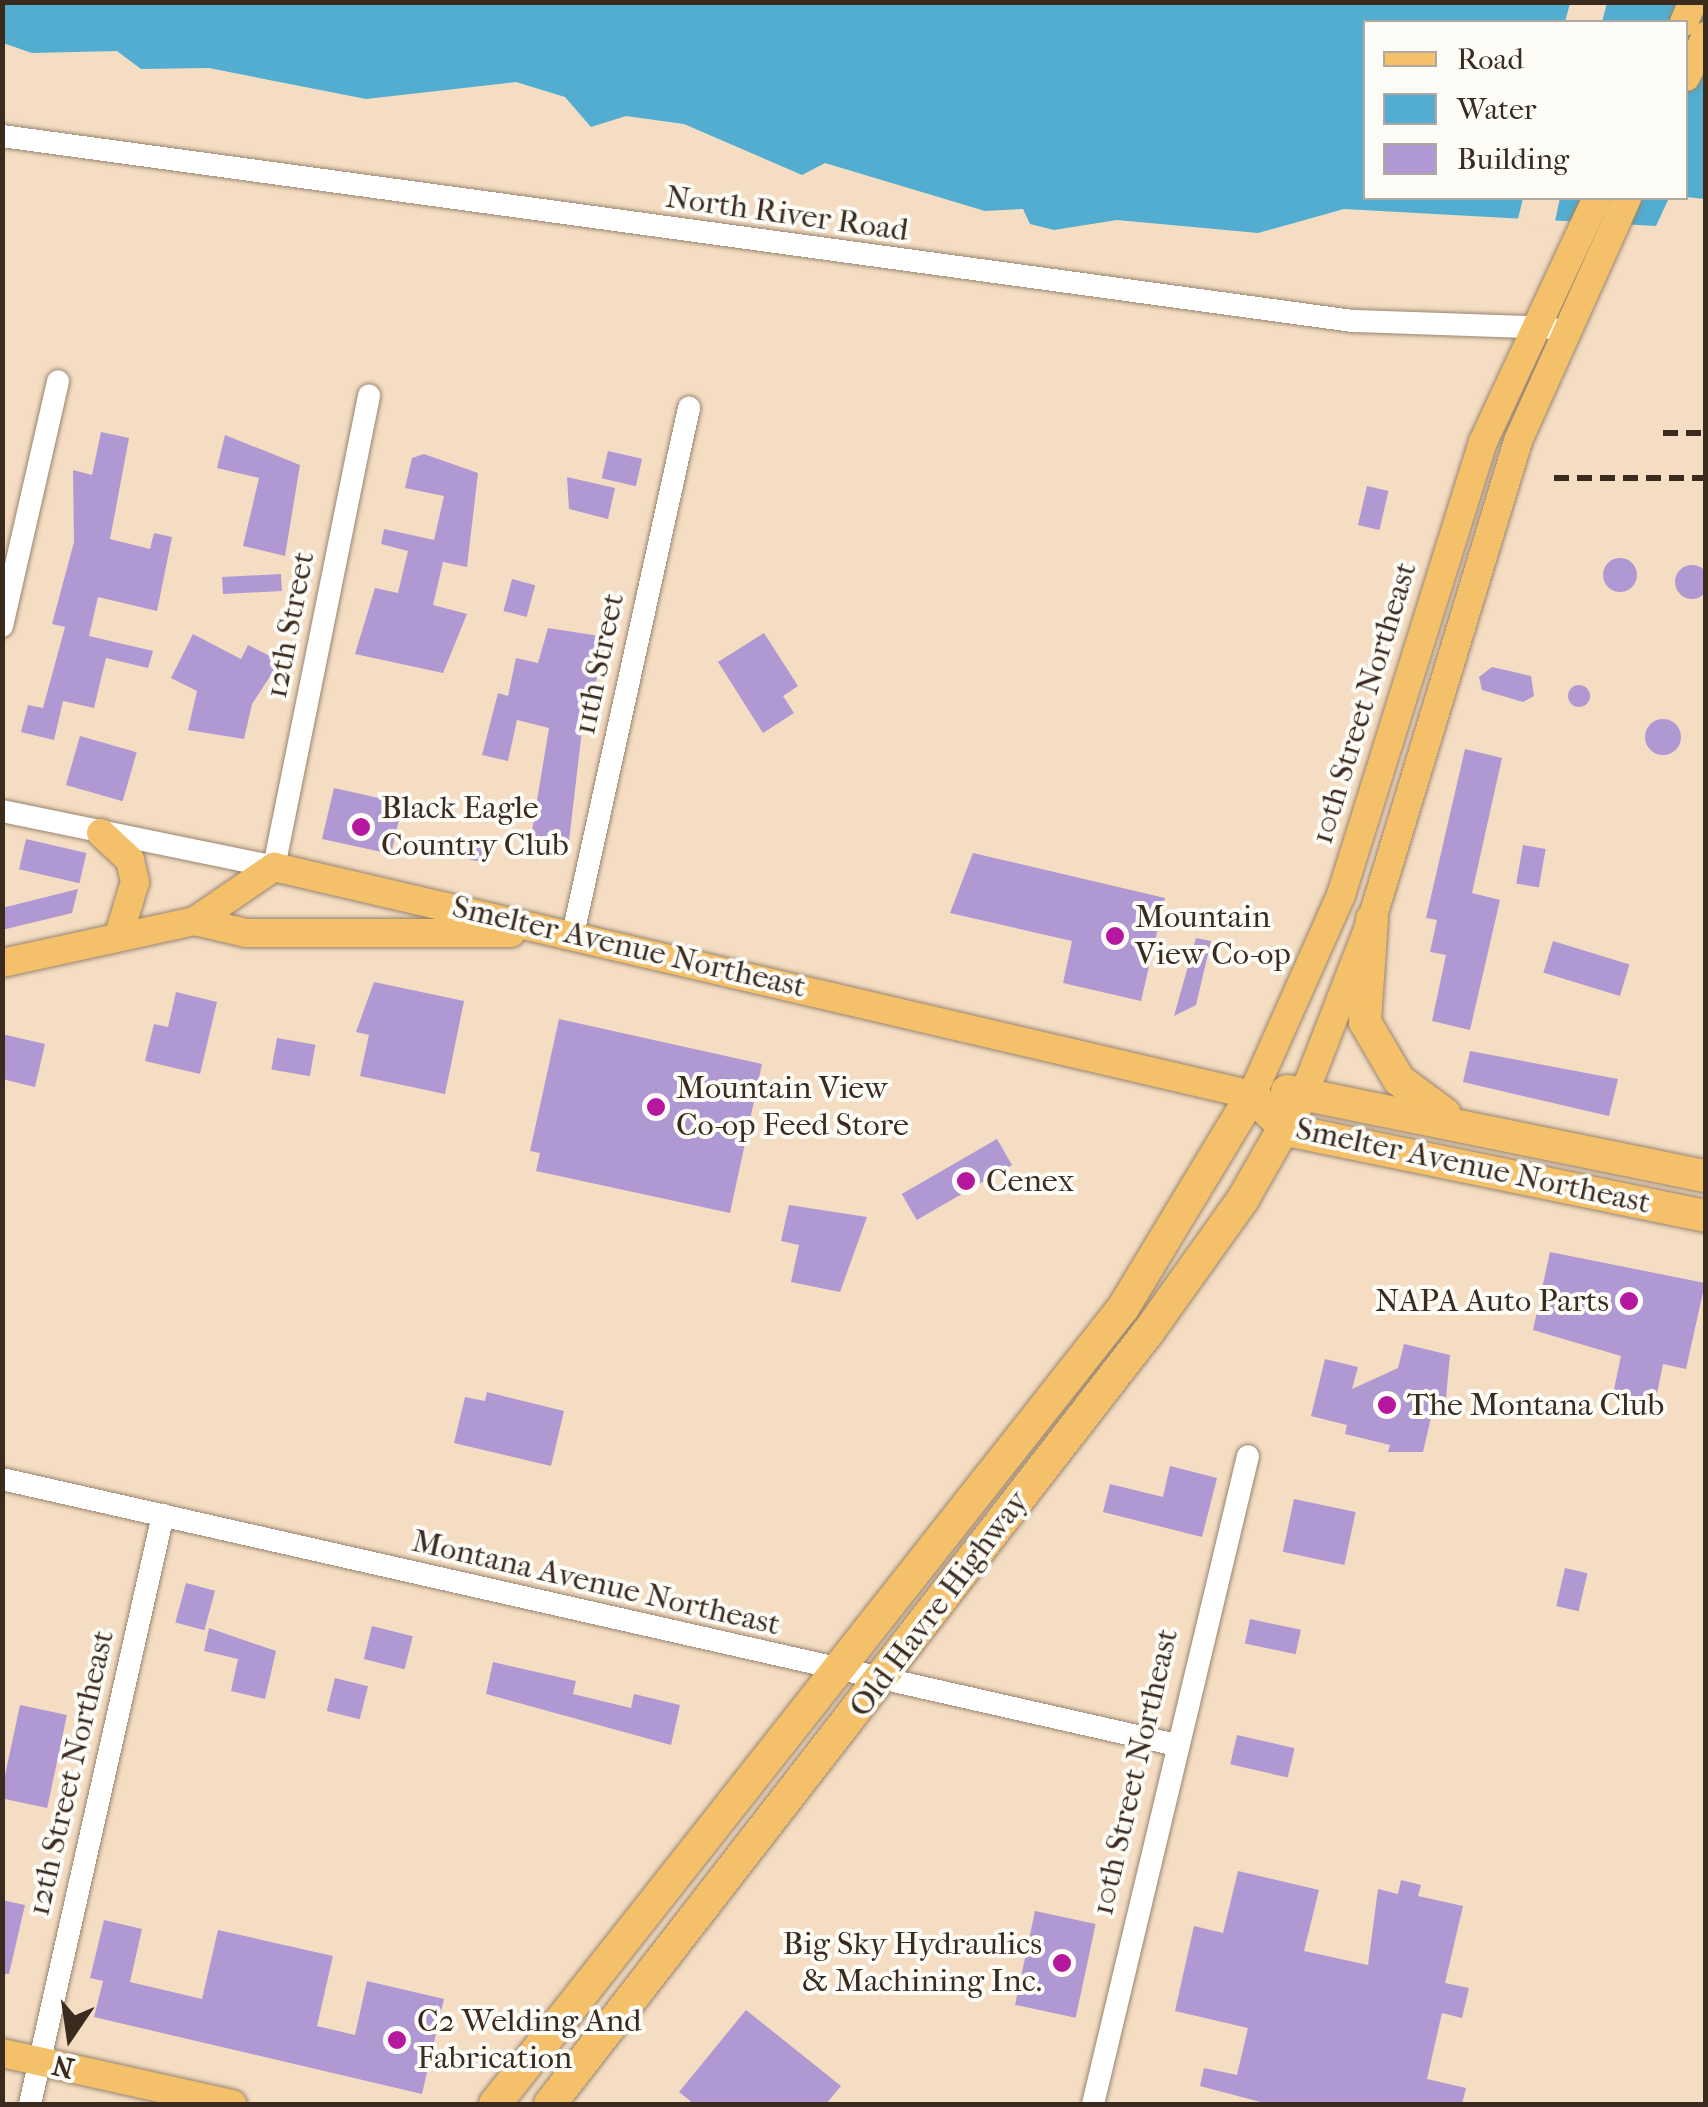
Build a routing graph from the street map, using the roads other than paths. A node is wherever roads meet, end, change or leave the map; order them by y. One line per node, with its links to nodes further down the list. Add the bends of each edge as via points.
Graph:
1 (1706, 36): 2 (main road)
2 (1688, 74)
3 (2, 136): 6 (street, North River Road, via 1353,321)
4 (1596, 200): 6 (main road, 10th Street Northeast)
5 (1626, 200): 7 (main road)
6 (1532, 328): 7 (street, North River Road); 21 (main road, 10th Street Northeast, via 1483,442 1341,896)
7 (1566, 328): 15 (main road, via 1518,440)
8 (58, 381): 11 (street)
9 (369, 394): 14 (street, 12th Street)
10 (689, 408): 17 (street, 11th Street)
11 (2, 626)
12 (2, 811): 13 (street, Smelter Avenue Northeast)
13 (102, 833): 14 (street, Smelter Avenue Northeast); 18 (main road, via 130,860 135,882)
14 (274, 867): 16 (main road); 17 (main road, Smelter Avenue Northeast)
15 (1372, 919): 20 (main road); 22 (highway, via 1362,998 1373,1042 1398,1080)
16 (194, 922): 17 (main road, via 246,933); 18 (main road)
17 (573, 934): 21 (main road, Smelter Avenue Northeast)
18 (119, 935): 19 (main road)
19 (2, 962)
20 (1306, 1090): 21 (highway, Smelter Avenue Northeast); 22 (highway, Smelter Avenue Northeast); 23 (highway, Old Havre Highway)
21 (1252, 1095): 23 (highway, Smelter Avenue Northeast); 29 (highway, Old Havre Highway, via 1123,1308)
22 (1466, 1127): 24 (highway, Smelter Avenue Northeast)
23 (1287, 1130): 25 (highway, Smelter Avenue Northeast); 30 (highway, Old Havre Highway, via 1148,1331)
24 (1706, 1176)
25 (1706, 1216)
26 (1248, 1456): 31 (street, 10th Street Northeast)
27 (2, 1480): 28 (street, Montana Avenue Northeast)
28 (163, 1515): 29 (street, Montana Avenue Northeast); 33 (street, 12th Street Northeast)
29 (840, 1673): 30 (street, Montana Avenue Northeast); 36 (highway, Old Havre Highway)
30 (880, 1683): 31 (street, Montana Avenue Northeast); 37 (highway, Old Havre Highway)
31 (1177, 1745): 38 (street, 10th Street Northeast)
32 (2, 2053): 33 (main road)
33 (40, 2061): 34 (street, 12th Street Northeast); 35 (main road)
34 (30, 2104)
35 (232, 2104)
36 (495, 2104)
37 (550, 2104)
38 (1094, 2104)

